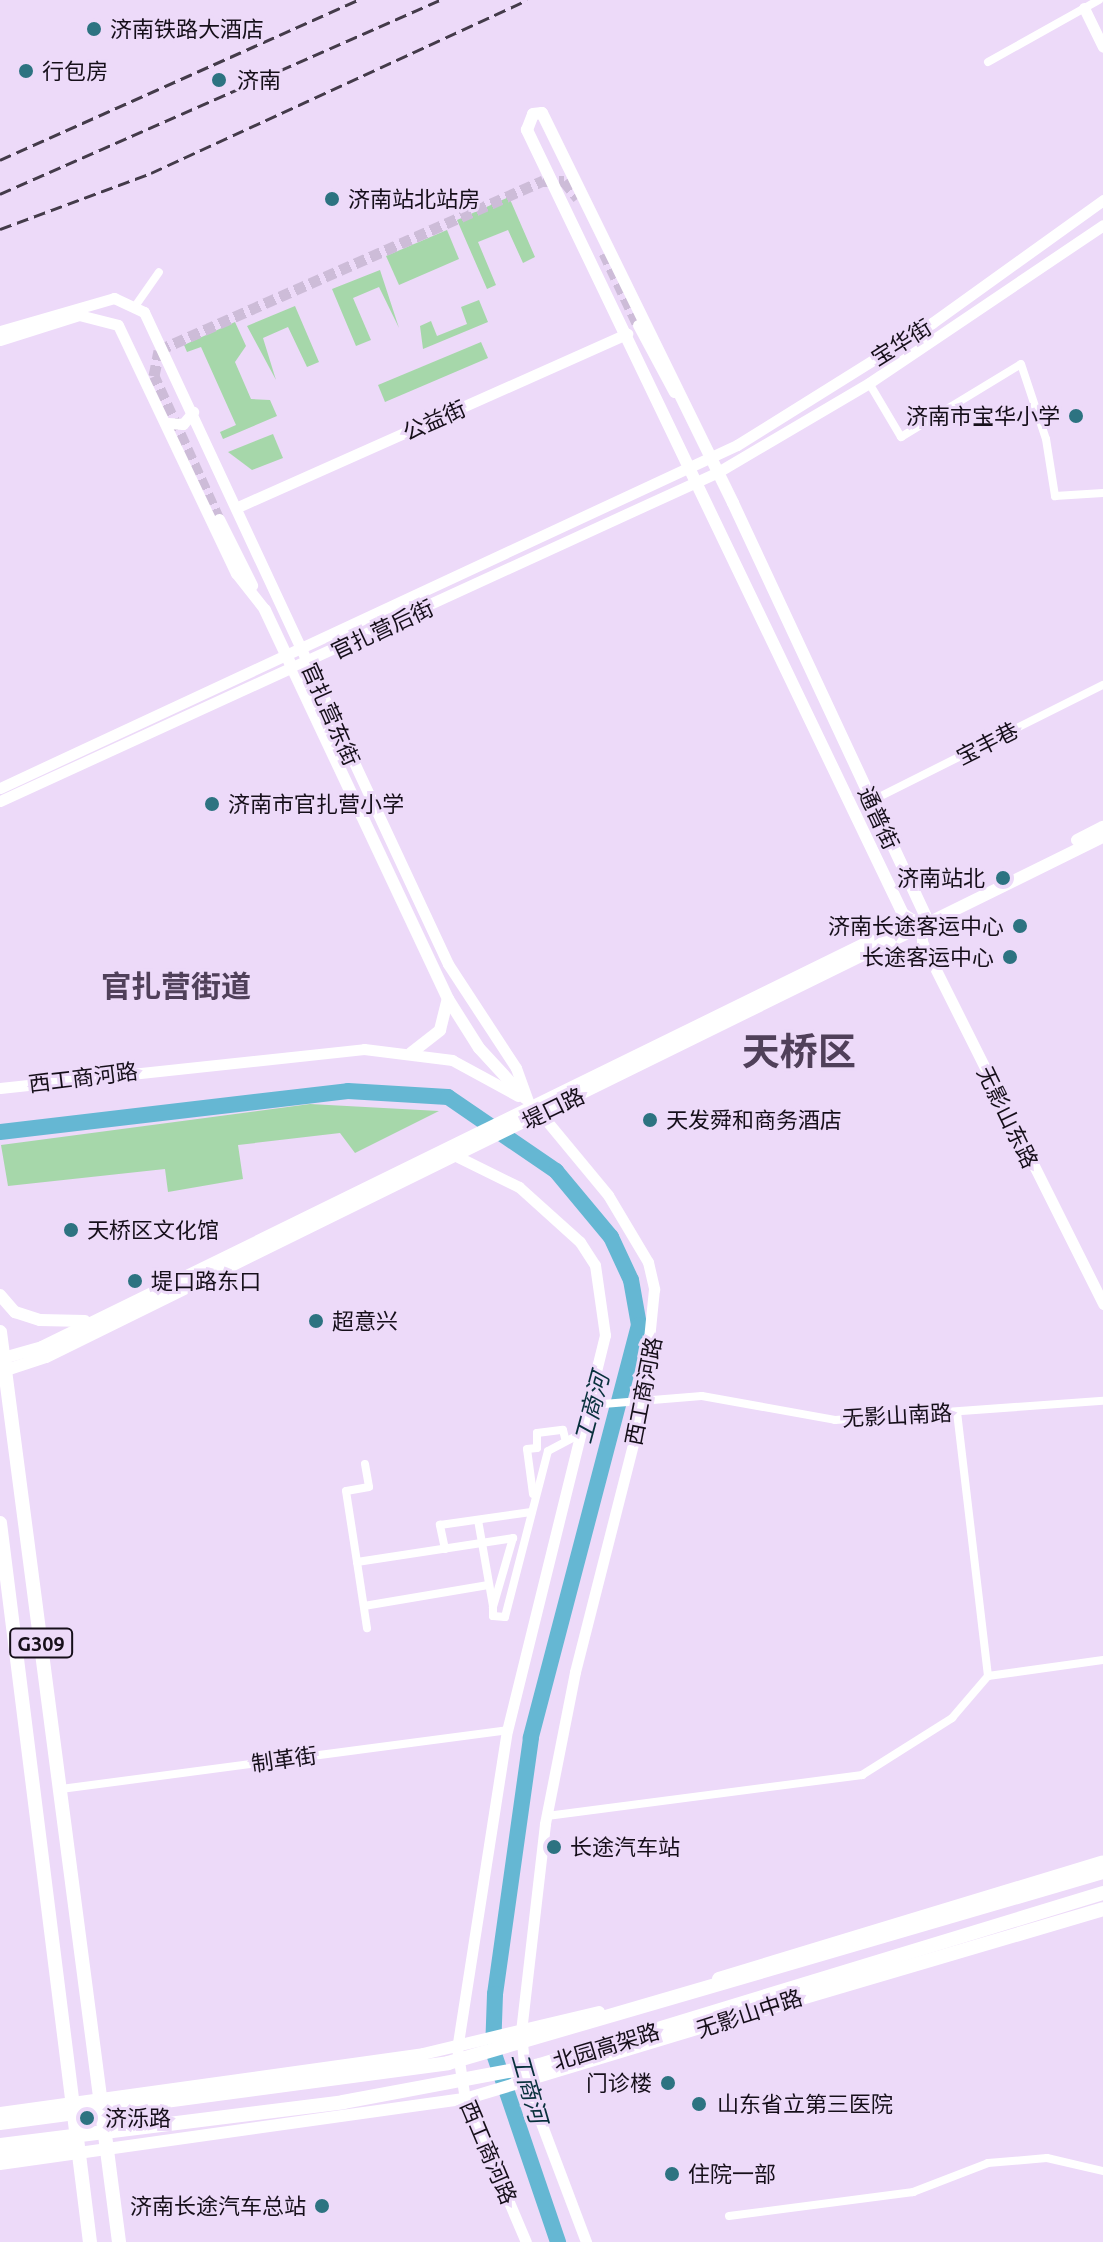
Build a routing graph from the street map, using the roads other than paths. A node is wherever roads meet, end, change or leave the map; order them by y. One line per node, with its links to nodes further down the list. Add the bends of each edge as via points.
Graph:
1 (1099, 0): 2 (street)
2 (1084, 8): 3 (main road); 4 (street)
3 (1103, 47)
4 (988, 62)
5 (1103, 200): 17 (main road, 宝华街, via 932,323)
6 (1103, 225): 13 (main road, 宝华街)
7 (159, 272): 8 (street)
8 (136, 305): 10 (main road, via 114,298); 14 (main road, 官扎营东街)
9 (638, 325): 16 (main road)
10 (0, 331)
11 (627, 334): 16 (main road, 通普街, via 527,130 533,114 553,125); 18 (main road, 通普街); 22 (main road, 公益街)
12 (0, 340): 15 (main road, 官扎营东街, via 79,315 111,320 126,337)
13 (869, 383): 19 (main road, 宝华街); 21 (street, via 901,437 1021,364 1046,439 1055,496)
14 (193, 412): 15 (main road, via 183,424); 22 (main road, 官扎营东街)
15 (168, 423): 24 (main road, 官扎营东街, via 236,573)
16 (700, 433): 17 (main road, 通普街)
17 (711, 457): 18 (main road, 宝华街); 19 (main road, 通普街)
18 (689, 467): 20 (main road, 通普街); 25 (main road, 官扎营后街)
19 (718, 472): 20 (main road, 官扎营后街); 32 (main road, 通普街)
20 (696, 482): 27 (main road, 官扎营后街); 35 (main road, 通普街)
21 (1103, 493)
22 (240, 506): 25 (main road, 官扎营东街)
23 (219, 519): 24 (main road)
24 (265, 610): 26 (main road, 官扎营东街)
25 (302, 649): 26 (main road, 官扎营后街); 27 (main road, 官扎营东街)
26 (288, 656): 28 (main road, 官扎营东街); 30 (main road, 官扎营后街)
27 (307, 664): 28 (main road, 官扎营后街); 39 (main road, 官扎营东街, via 464,994)
28 (292, 671): 31 (main road, 官扎营后街); 36 (main road, 官扎营东街)
29 (1103, 685): 32 (street, 宝丰巷)
30 (0, 788)
31 (0, 801)
32 (871, 801): 35 (main road, 通普街)
33 (1103, 827): 35 (main road, 堤口路)
34 (1103, 837): 35 (main road, 堤口路)
35 (918, 921): 39 (main road, 堤口路); 40 (main road, 堤口路); 44 (main road, 无影山东路, via 922,942)
36 (448, 999): 37 (main road, via 440,1030); 39 (main road, 官扎营东街, via 479,1048)
37 (411, 1053): 38 (main road, 西工商河路, via 307,1051); 39 (main road, 西工商河路, via 486,1072)
38 (0, 1088)
39 (528, 1099): 40 (main road, 西工商河路); 41 (main road, 堤口路, via 515,1112)
40 (545, 1117): 42 (main road, 堤口路); 48 (main road, 西工商河路, via 608,1195 648,1262 655,1332)
41 (442, 1149): 42 (main road, 西工商河路); 45 (main road, 堤口路)
42 (455, 1155): 47 (main road, 堤口路); 50 (main road, 西工商河路, via 519,1187 580,1242 595,1265 605,1335)
43 (0, 1295): 45 (main road, via 15,1312 40,1320)
44 (1103, 1304)
45 (100, 1318): 47 (main road, 堤口路)
46 (0, 1332): 47 (highway, G309)
47 (2, 1365): 71 (highway, G309)
48 (644, 1399): 50 (street, 无影山南路); 51 (street, 无影山南路, via 702,1396 835,1420); 72 (main road, 西工商河路, via 575,1672)
49 (1103, 1401): 51 (street, 无影山南路)
50 (591, 1405): 52 (main road, 西工商河路)
51 (957, 1412): 69 (street)
52 (582, 1433): 53 (street); 70 (main road, 西工商河路)
53 (565, 1438): 55 (street, via 548,1451); 55 (street, via 563,1430 537,1433 537,1448 527,1449)
54 (365, 1464): 63 (street, via 369,1487 346,1491)
55 (534, 1499): 56 (street)
56 (531, 1512): 57 (street); 59 (street)
57 (478, 1520): 61 (street); 62 (street, via 440,1525)
58 (0, 1523): 85 (highway, G309)
59 (525, 1536): 60 (street); 66 (street, via 505,1617 493,1616)
60 (513, 1538): 61 (street); 66 (street)
61 (482, 1543): 62 (street); 64 (street)
62 (445, 1549): 63 (street)
63 (357, 1562): 65 (street)
64 (488, 1585): 65 (street); 66 (street)
65 (364, 1606): 67 (street)
66 (493, 1607)
67 (367, 1628)
68 (1103, 1660): 69 (street)
69 (988, 1676): 72 (street, via 952,1718 862,1775)
70 (507, 1730): 71 (street, 制革街); 81 (main road, 西工商河路)
71 (61, 1789): 83 (highway, G309)
72 (547, 1816): 80 (main road, 西工商河路)
73 (1103, 1862): 78 (highway)
74 (1103, 1871): 78 (main road, 无影山中路); 87 (highway, 北园高架路, via 448,2063)
75 (1103, 1893): 88 (highway, 北园高架路, via 540,2065 358,2100)
76 (1103, 1902): 79 (main road, 无影山中路)
77 (1103, 1909): 79 (highway)
78 (719, 1979): 80 (main road, 无影山中路)
79 (764, 2009): 82 (main road, 无影山中路)
80 (515, 2034): 81 (main road, 无影山中路); 82 (main road, 西工商河路)
81 (463, 2046): 83 (main road, 无影山中路); 84 (main road, 西工商河路)
82 (521, 2084): 84 (main road, 无影山中路); 98 (main road, 西工商河路)
83 (102, 2098): 85 (main road, 无影山中路); 89 (highway, G309)
84 (465, 2099): 89 (main road, 无影山中路); 97 (main road, 西工商河路)
85 (72, 2103): 86 (main road, 无影山中路); 90 (highway, G309)
86 (0, 2113)
87 (0, 2123)
88 (0, 2145)
89 (107, 2148): 90 (main road, 无影山中路); 96 (highway, G309)
90 (79, 2151): 91 (main road, via 65,2146); 92 (main road); 95 (highway, G309)
91 (0, 2154)
92 (0, 2164)
93 (1103, 2171): 94 (street, via 1047,2158 988,2163 913,2192)
94 (729, 2216)
95 (90, 2242)
96 (119, 2242)
97 (526, 2242)
98 (586, 2242)

